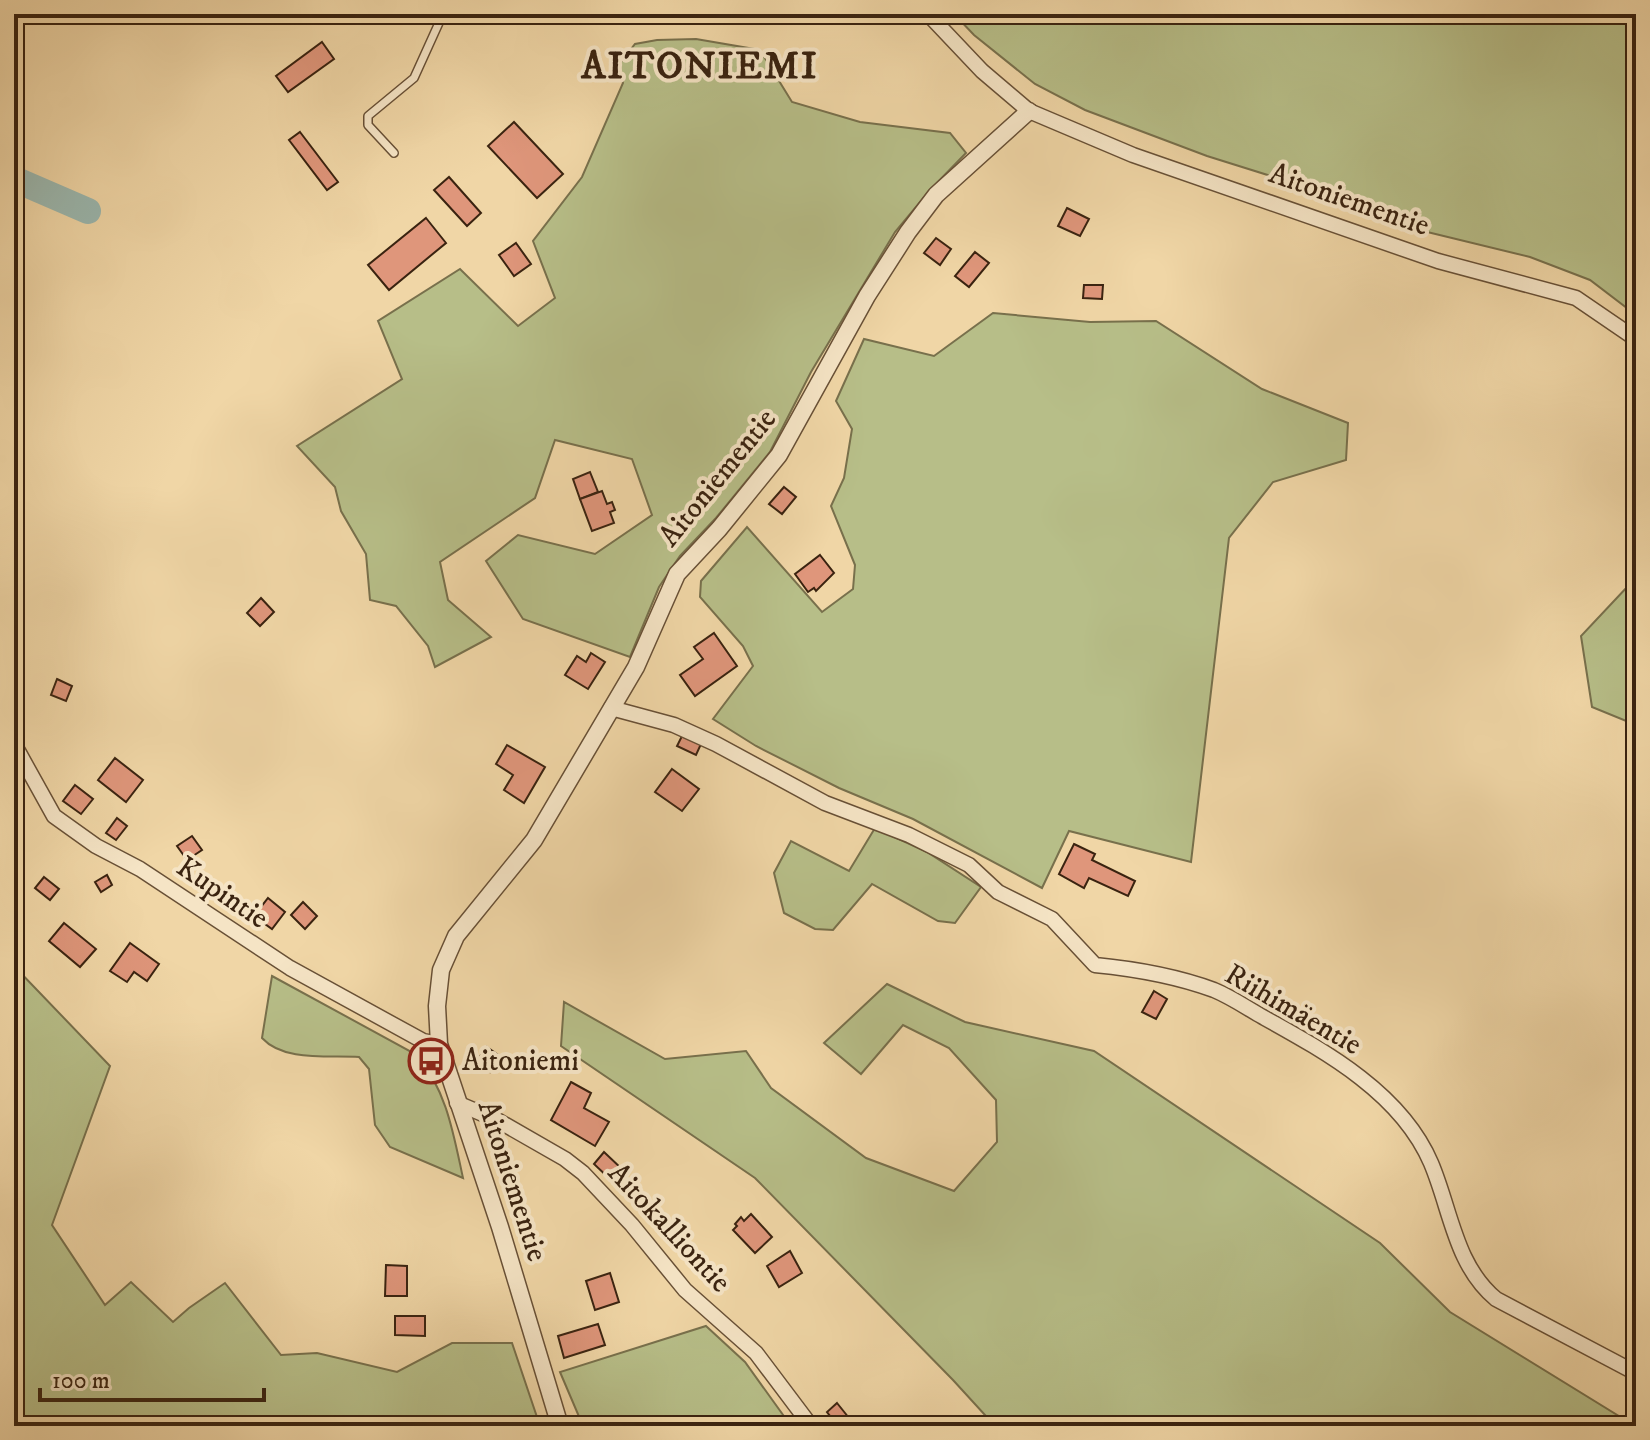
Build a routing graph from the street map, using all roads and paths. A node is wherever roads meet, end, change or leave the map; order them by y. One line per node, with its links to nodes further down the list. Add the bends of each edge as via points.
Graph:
1 (443, 14): 4 (lane, via 414,78 368,116 368,125)
2 (928, 14): 3 (street)
3 (1029, 111): 5 (street, Aitoniementie, via 1133,155 1438,261 1576,298); 6 (street, Aitoniementie, via 936,195 908,232 779,455 677,574 636,667)
4 (394, 153)
5 (1636, 339)
6 (611, 708): 8 (street, Aitoniementie, via 534,840 456,936 441,970); 10 (street, Riihimäentie, via 674,725 825,803 969,865 998,892 1052,919 1095,965 1143,970 1216,991 1314,1046 1383,1096 1416,1135 1461,1254 1480,1286)
7 (14, 744): 8 (street, Kupintie, via 54,816 96,846 290,968 423,1041)
8 (439, 1044): 9 (street, Aitoniementie)
9 (457, 1103): 11 (street, Aitoniementie); 12 (street, Aitokalliontie, via 497,1120 583,1173 685,1290 756,1353)
10 (1636, 1373)
11 (560, 1426)
12 (811, 1426)

